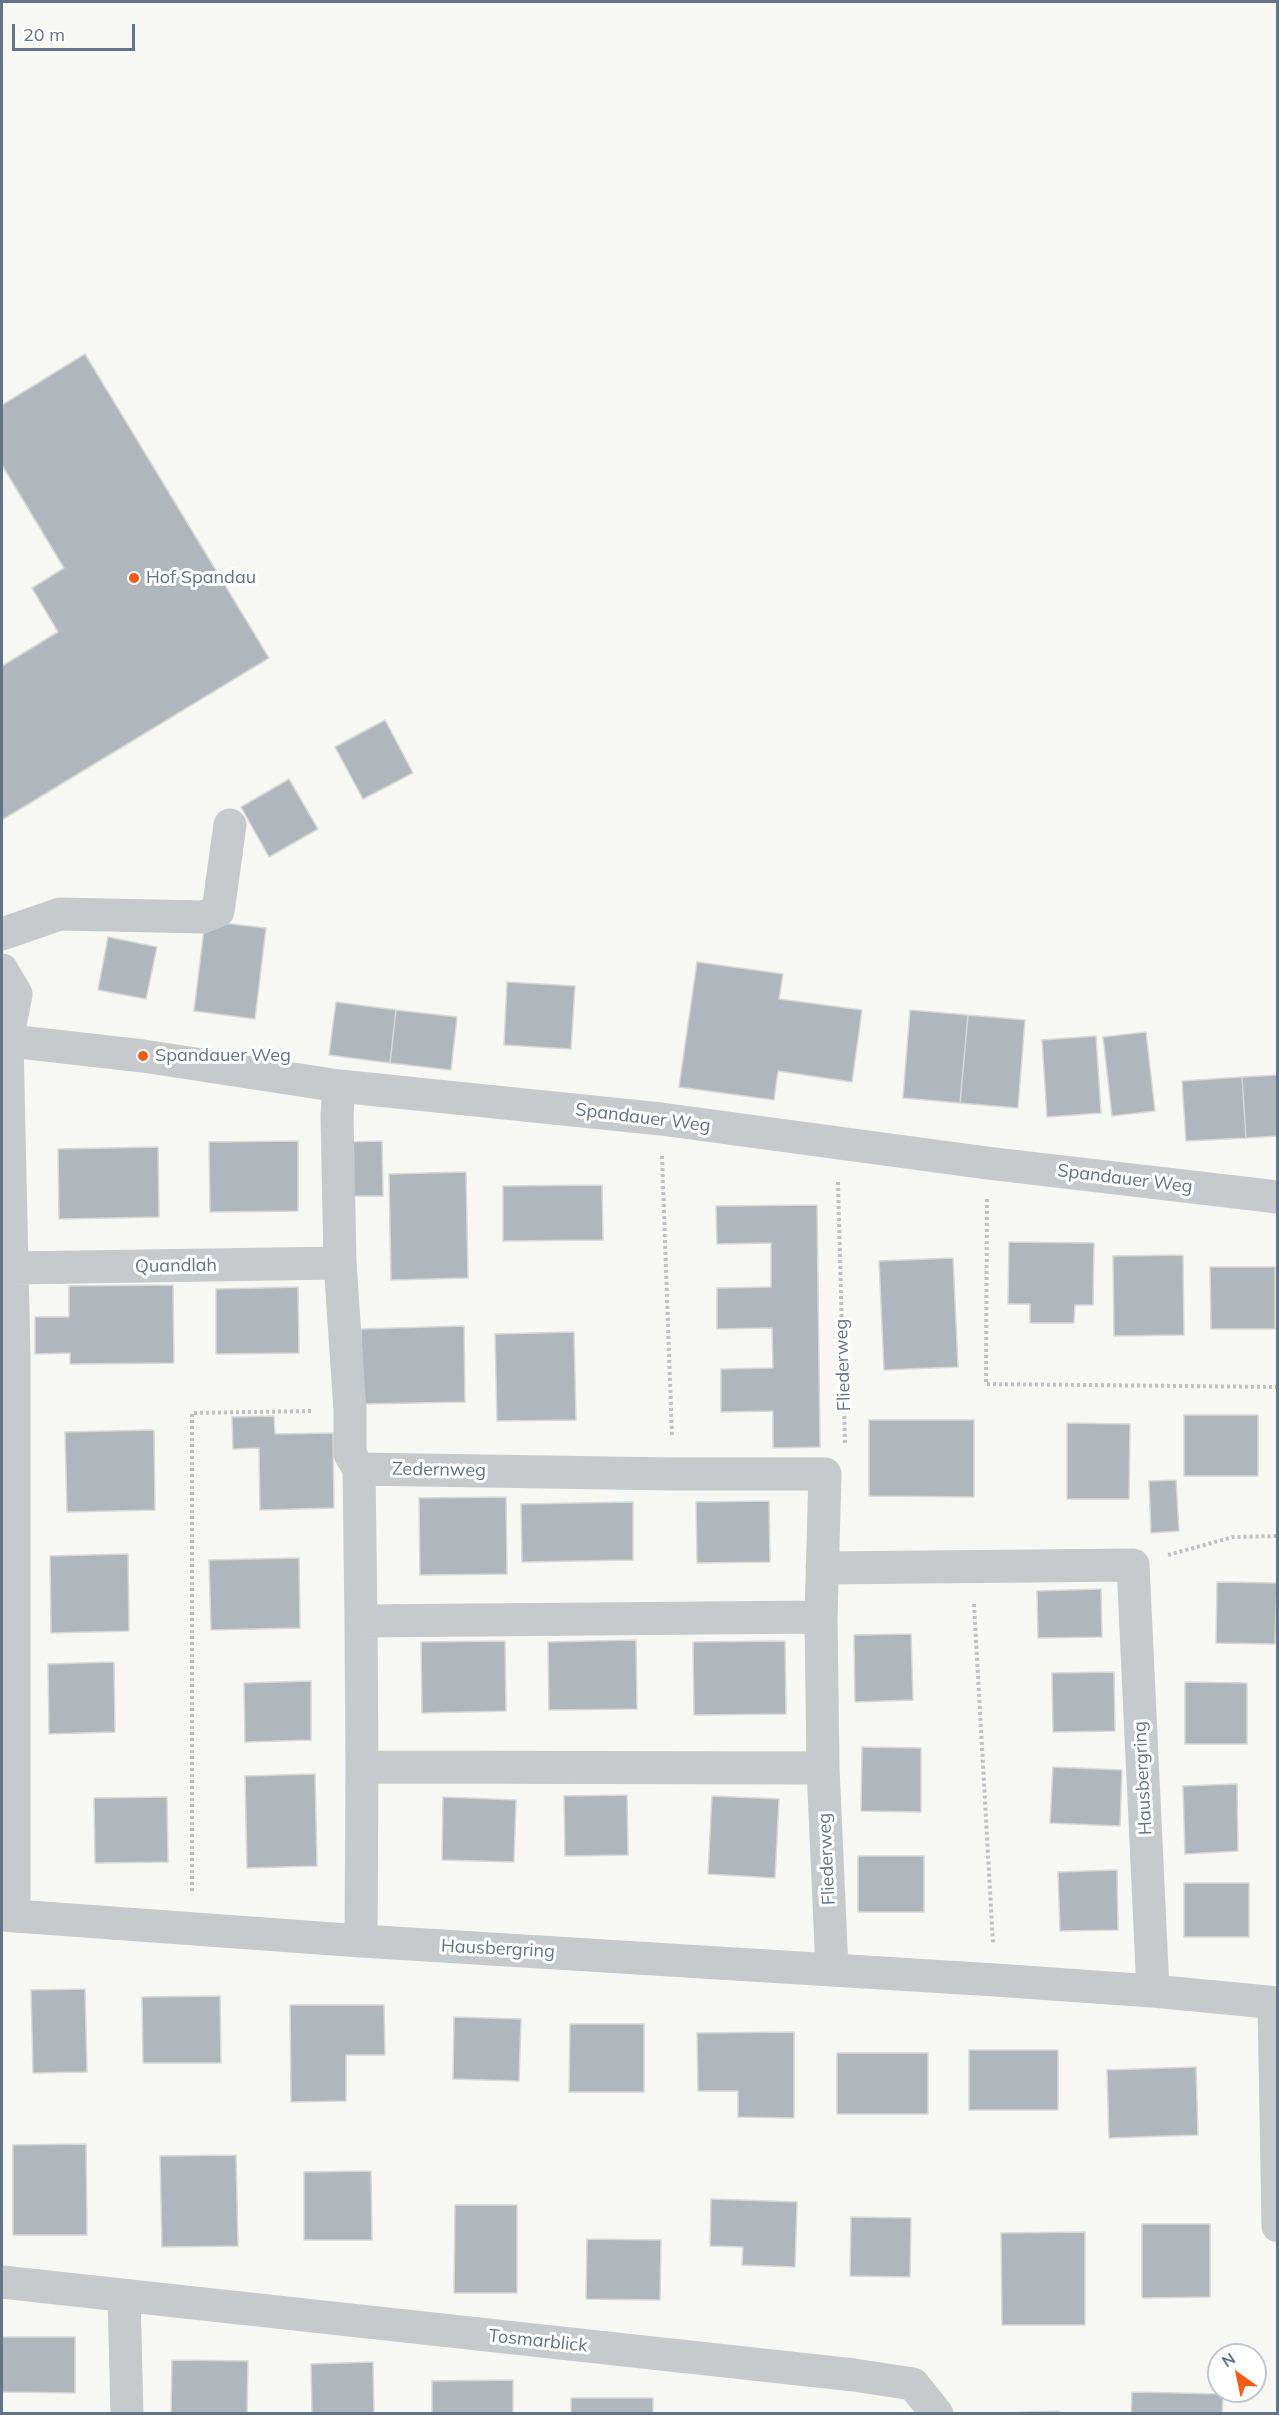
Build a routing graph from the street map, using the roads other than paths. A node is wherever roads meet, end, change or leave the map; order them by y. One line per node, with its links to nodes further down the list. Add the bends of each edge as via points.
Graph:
1 (230, 825): 2 (street, via 218,911 202,917 60,914)
2 (2, 934)
3 (2, 970): 4 (street, via 16,994)
4 (4, 1041): 5 (street, Spandauer Weg, via 143,1056); 8 (street)
5 (339, 1086): 6 (street, Spandauer Weg, via 661,1119); 7 (street)
6 (1278, 1197)
7 (340, 1263): 8 (street, Quandlah); 9 (street, via 350,1454)
8 (13, 1268): 16 (street)
9 (359, 1468): 10 (street, Zedernweg); 13 (street)
10 (825, 1474): 11 (street, Fliederweg)
11 (822, 1568): 12 (street, Fliederweg); 19 (street, Hausbergring, via 1133,1565)
12 (821, 1617): 13 (street); 15 (street, Fliederweg)
13 (361, 1621): 14 (street)
14 (362, 1767): 15 (street); 17 (street)
15 (823, 1768): 18 (street, Fliederweg)
16 (8, 1915): 17 (street, Hausbergring)
17 (362, 1941): 18 (street, Hausbergring)
18 (832, 1969): 19 (street, Hausbergring)
19 (1153, 1991): 20 (street, Hausbergring)
20 (1276, 2003): 21 (street, Hausbergring)
21 (1278, 2226)
22 (2, 2282): 23 (street, Tosmarblick)
23 (124, 2297): 24 (street); 25 (street, Tosmarblick, via 854,2375 914,2385)
24 (127, 2414)
25 (937, 2414)

